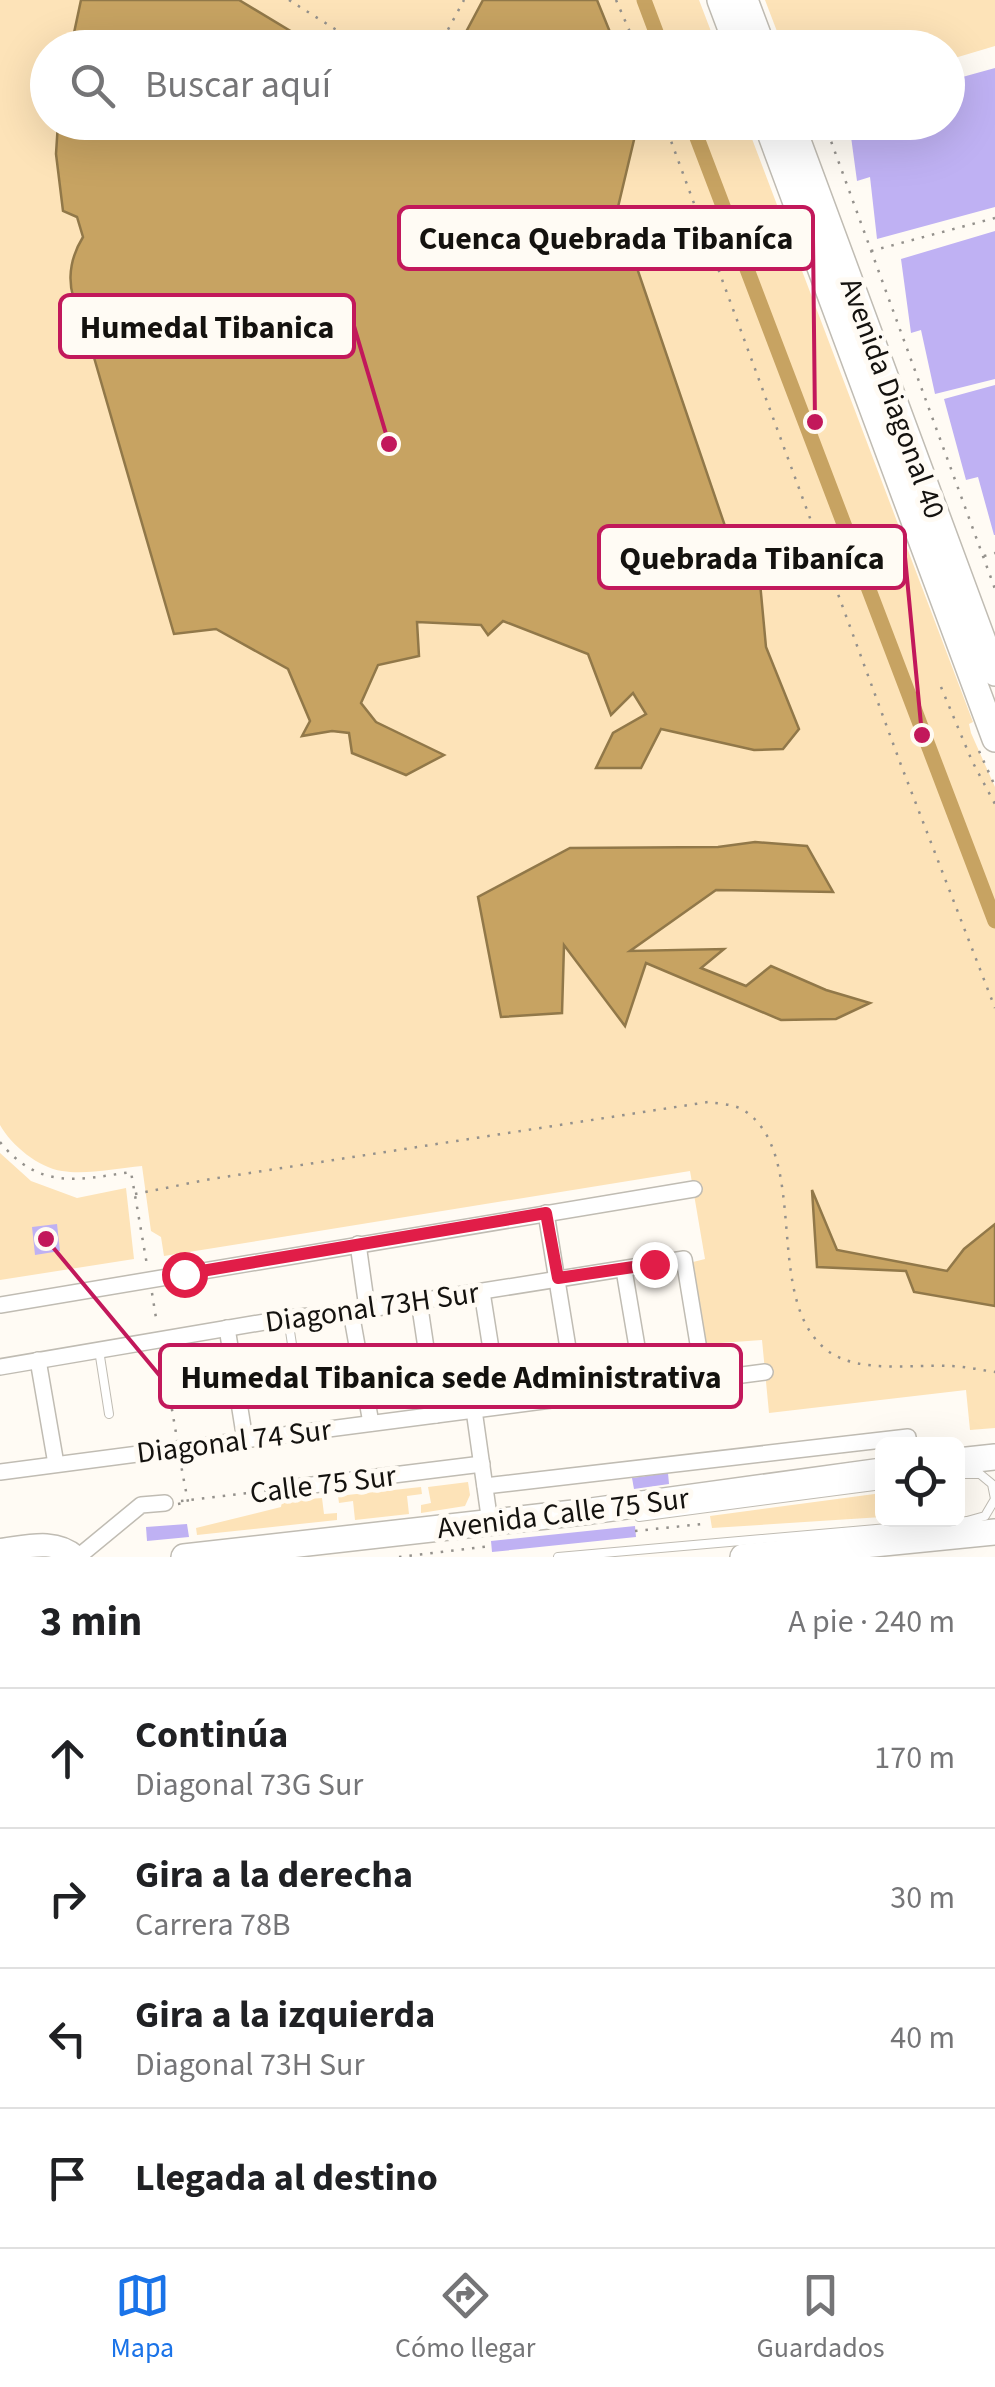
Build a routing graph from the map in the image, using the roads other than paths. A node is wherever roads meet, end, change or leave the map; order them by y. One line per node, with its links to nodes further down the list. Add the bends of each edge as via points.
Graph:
1 (720, 0): 3 (main road)
2 (746, 0): 4 (main road)
3 (731, 30)
4 (757, 30)
5 (773, 140): 8 (main road, Avenida Diagonal 40)
6 (798, 140): 7 (main road, Avenida Diagonal 40)
7 (995, 673)
8 (995, 739)
9 (694, 1189): 10 (street)
10 (546, 1213): 11 (street); 13 (street)
11 (358, 1244): 16 (street); 17 (street)
12 (624, 1270): 13 (street, Diagonal 73H Sur); 24 (street, Diagonal 73H Sur, via 684,1259); 25 (street)
13 (558, 1278): 14 (street, Diagonal 73H Sur); 26 (street)
14 (482, 1292): 15 (street, Diagonal 73H Sur); 28 (street)
15 (419, 1301): 17 (street, Diagonal 73H Sur); 31 (street)
16 (0, 1304)
17 (359, 1310): 18 (street, Diagonal 73H Sur); 32 (street)
18 (288, 1318): 19 (street, Diagonal 73H Sur); 27 (lane)
19 (227, 1328): 20 (street, Diagonal 73H Sur); 33 (street)
20 (99, 1350): 21 (street, Diagonal 73H Sur); 30 (lane)
21 (38, 1360): 22 (street, Diagonal 73H Sur); 37 (street)
22 (0, 1366)
23 (765, 1372): 24 (street, Diagonal 74 Sur)
24 (704, 1380): 25 (street, Diagonal 74 Sur)
25 (644, 1388): 26 (street, Diagonal 74 Sur)
26 (576, 1396): 28 (street, Diagonal 74 Sur)
27 (300, 1397)
28 (500, 1406): 29 (street, Diagonal 74 Sur)
29 (474, 1410): 31 (street, Diagonal 74 Sur); 38 (street)
30 (109, 1414)
31 (436, 1415): 32 (street, Diagonal 74 Sur)
32 (371, 1424): 33 (street, Diagonal 74 Sur)
33 (245, 1440): 37 (street, Diagonal 74 Sur)
34 (875, 1442): 42 (street)
35 (995, 1457): 36 (main road)
36 (965, 1460)
37 (56, 1464): 39 (street, Diagonal 74 Sur)
38 (482, 1464): 42 (street); 44 (street, Calle 75 Sur)
39 (0, 1472)
40 (875, 1472): 51 (main road, Avenida Calle 75 Sur)
41 (965, 1474): 48 (lane, via 989,1480 995,1499 986,1516)
42 (485, 1486): 51 (street)
43 (875, 1486): 46 (lane)
44 (296, 1487)
45 (165, 1503): 54 (street, via 141,1505)
46 (632, 1518)
47 (614, 1519): 56 (lane)
48 (965, 1521)
49 (899, 1527): 57 (lane)
50 (995, 1532): 53 (main road)
51 (490, 1535): 55 (main road, Avenida Calle 75 Sur)
52 (0, 1550): 54 (street, via 50,1545)
53 (853, 1552): 58 (main road)
54 (77, 1557)
55 (184, 1557)
56 (280, 1557)
57 (558, 1557)
58 (743, 1557)

